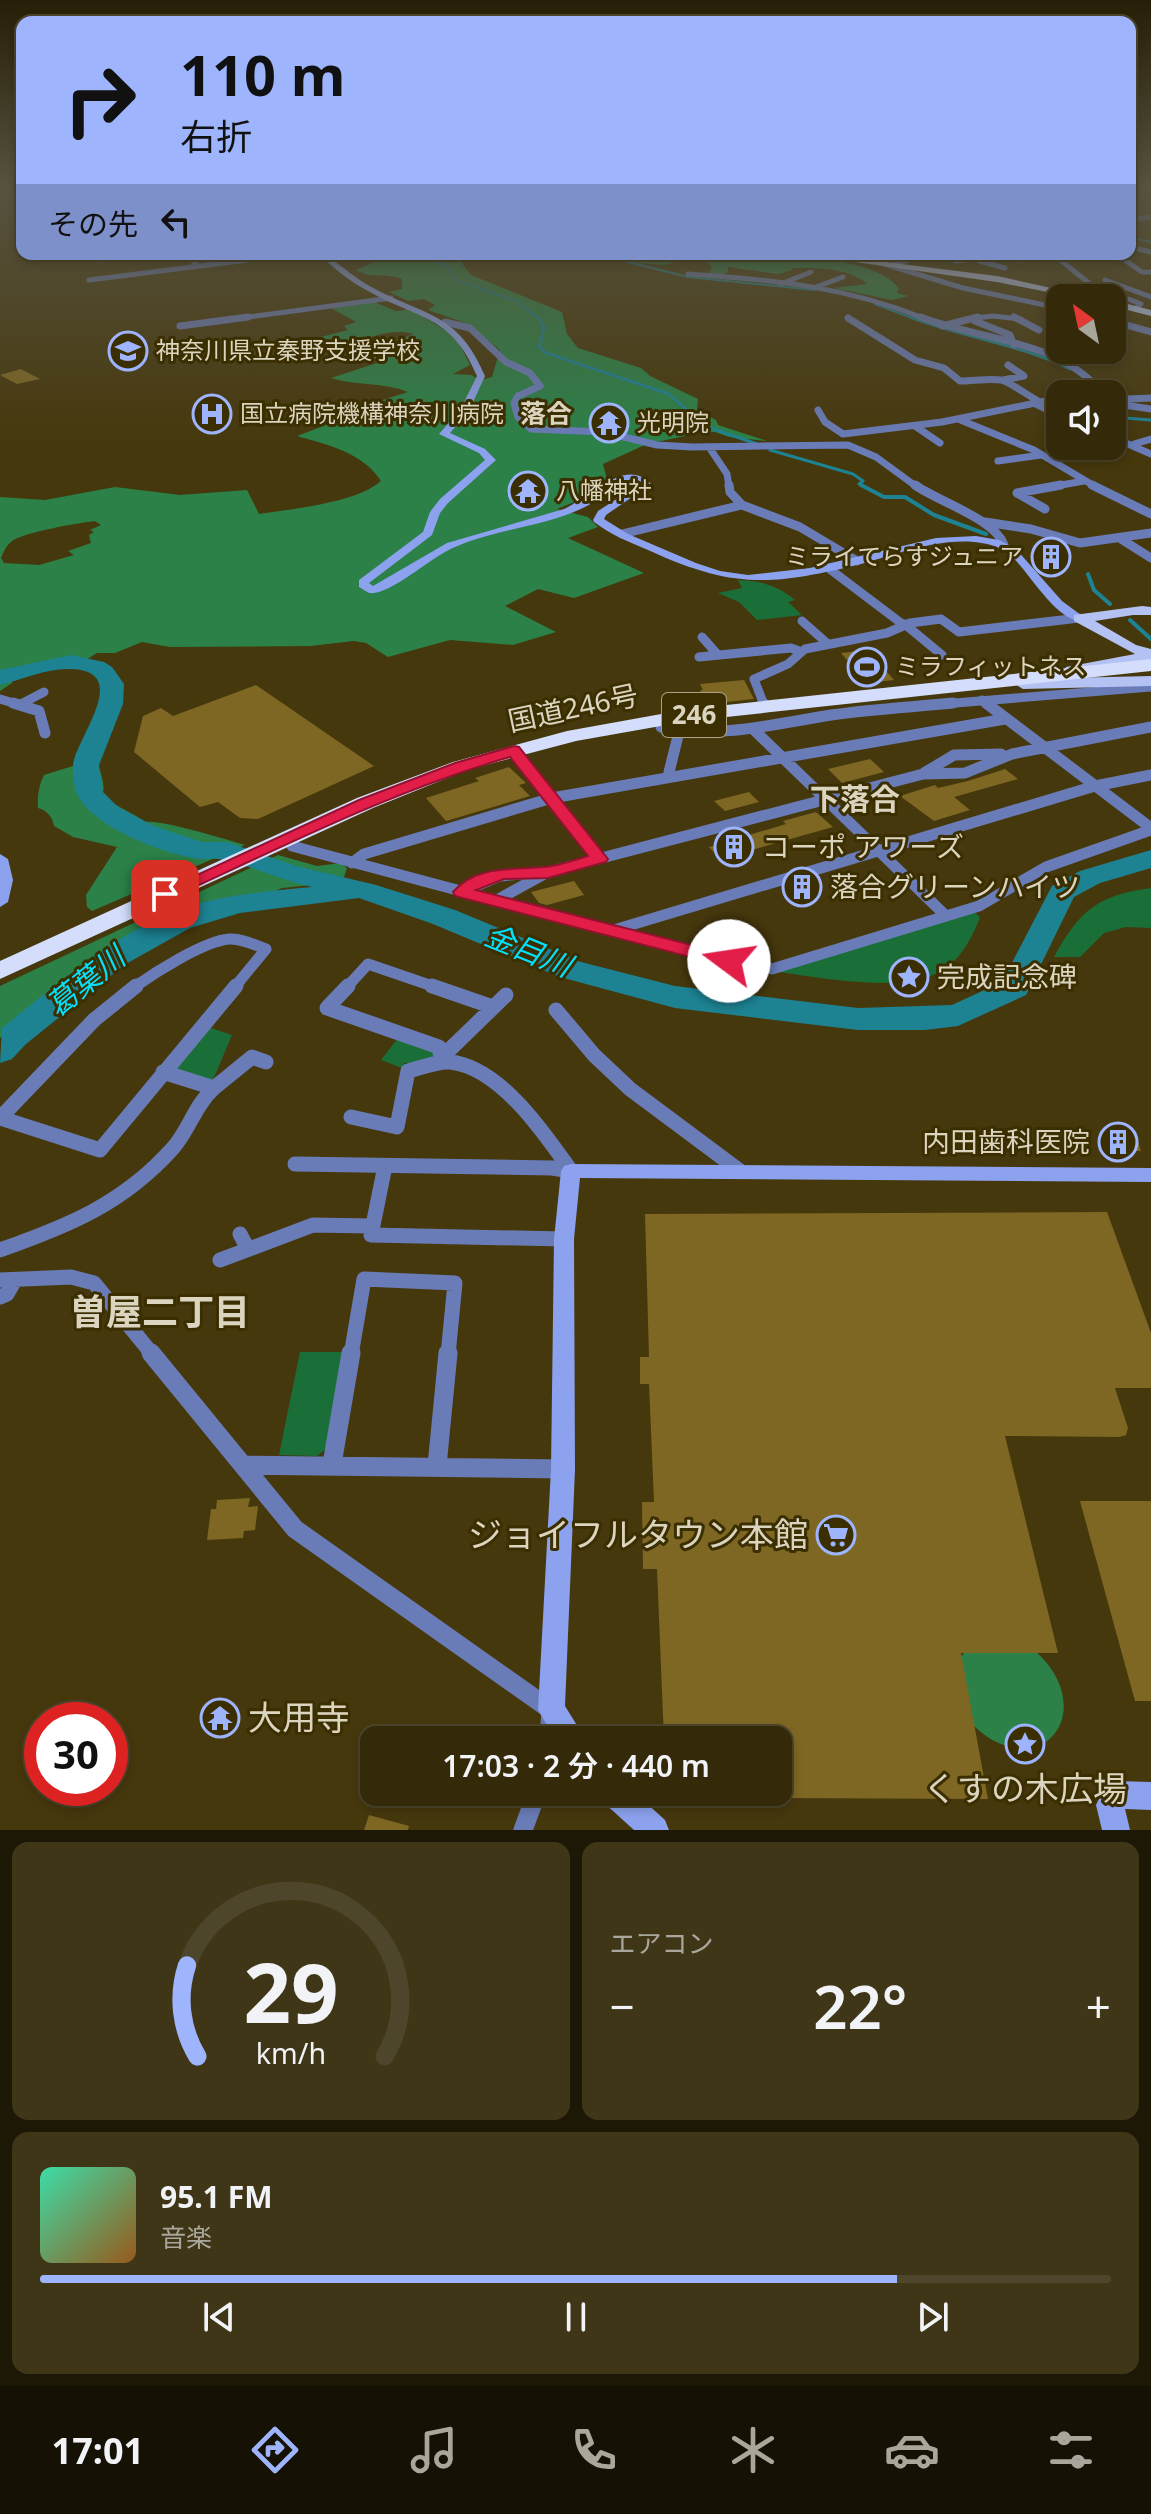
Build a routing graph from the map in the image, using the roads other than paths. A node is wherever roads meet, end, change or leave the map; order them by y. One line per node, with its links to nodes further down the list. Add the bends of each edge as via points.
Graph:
1 (136, 273): 7 (street)
2 (346, 273): 16 (street)
3 (808, 273): 12 (street)
4 (913, 273): 18 (street)
5 (959, 273): 14 (main road)
6 (1077, 273): 20 (street)
7 (131, 274): 10 (street)
8 (688, 274): 12 (street)
9 (843, 277): 13 (street)
10 (89, 280)
11 (1105, 280): 15 (street)
12 (781, 284): 13 (street)
13 (817, 288): 27 (street, via 867,297)
14 (1046, 289)
15 (1151, 297)
16 (391, 298): 24 (street); 26 (street)
17 (1151, 304): 20 (street)
18 (1046, 305)
19 (1126, 305): 20 (main road)
20 (1138, 306): 21 (main road)
21 (1151, 313)
22 (848, 318): 32 (street, via 960,381)
23 (968, 318): 27 (street); 28 (street, via 1019,318); 30 (street, via 1010,335)
24 (445, 322): 49 (street, via 470,328 506,362 539,382 514,403 518,417 531,429 604,432); 61 (street, via 472,354 481,376 464,411 444,434 491,460 444,501 428,533 363,585 372,590 382,587 450,545 579,506 615,481 635,477 646,484 599,517)
25 (1126, 325): 29 (street)
26 (180, 326)
27 (942, 326): 30 (street)
28 (1039, 330)
29 (1151, 332)
30 (1014, 345): 33 (street, via 1069,363)
31 (1015, 368): 32 (street, via 1024,376)
32 (1002, 380): 36 (street)
33 (1092, 380)
34 (1151, 398): 37 (street, via 1127,399)
35 (1046, 402): 36 (street)
36 (1039, 404): 38 (street); 41 (street)
37 (1128, 406): 39 (street)
38 (1046, 408)
39 (1151, 409)
40 (818, 410): 43 (street)
41 (958, 419): 42 (street); 52 (street)
42 (915, 426): 43 (street); 46 (street)
43 (843, 434): 48 (street)
44 (1151, 439): 47 (street)
45 (1126, 441): 47 (street)
46 (940, 443)
47 (1134, 444): 51 (street)
48 (848, 445): 50 (street); 59 (street)
49 (692, 447): 50 (street); 54 (street)
50 (709, 447): 54 (street)
51 (1151, 454)
52 (1041, 455): 53 (street); 55 (street)
53 (998, 461)
54 (719, 462): 56 (street, via 730,492)
55 (1084, 481): 57 (street, via 1014,491); 58 (street)
56 (742, 505): 61 (street); 65 (street, via 800,527)
57 (1045, 509)
58 (1151, 514)
59 (981, 522): 62 (street, via 1080,543); 63 (street, via 1001,536)
60 (1151, 533): 62 (street)
61 (622, 534): 66 (street, via 725,576 761,578)
62 (1121, 539): 64 (street)
63 (1004, 545): 65 (street, via 932,540); 68 (street)
64 (1151, 558)
65 (857, 561): 66 (street)
66 (827, 567): 70 (street)
67 (1149, 610): 68 (main road); 77 (main road, via 1117,618 1113,629)
68 (1079, 618): 70 (street, via 959,632 941,619); 77 (main road)
69 (802, 621): 72 (street)
70 (908, 626): 72 (street); 75 (street)
71 (702, 637): 74 (street)
72 (828, 644): 73 (street)
73 (799, 651): 74 (street); 83 (street, via 788,664 754,679)
74 (718, 655): 76 (street)
75 (942, 655)
76 (699, 657)
77 (1145, 666): 78 (highway, 国道246号 / 246); 78 (main road, via 1075,680); 81 (street, via 1080,690)
78 (918, 690): 83 (highway, 国道246号 / 246)
79 (44, 692): 82 (street)
80 (0, 699): 82 (street)
81 (982, 700): 84 (street); 87 (street)
82 (21, 704): 89 (street, via 39,711)
83 (765, 707): 91 (highway, 国道246号 / 246, via 621,726)
84 (1005, 719): 90 (street); 93 (street)
85 (661, 727): 88 (street)
86 (1151, 727): 90 (street)
87 (753, 729): 88 (street); 93 (street)
88 (679, 732): 96 (street)
89 (45, 733)
90 (1043, 747): 92 (street); 97 (street)
91 (514, 751): 98 (street); 112 (highway, 国道246号 / 246, via 406,786)
92 (1012, 754): 94 (street, via 965,773); 94 (street, via 954,755)
93 (782, 757): 96 (street); 99 (street)
94 (923, 774): 99 (street)
95 (1151, 775): 97 (street)
96 (671, 776): 98 (street)
97 (1095, 786): 100 (street); 102 (street)
98 (552, 798): 104 (street); 105 (street, via 364,854)
99 (825, 799): 102 (street); 104 (street)
100 (1151, 829): 110 (street, via 1046,867 979,906)
101 (292, 846): 105 (street)
102 (879, 851): 110 (street); 111 (street)
103 (0, 859): 109 (street, via 6,887)
104 (599, 859): 106 (street)
105 (352, 863): 107 (street)
106 (548, 872): 107 (street, via 503,873); 108 (street)
107 (462, 892): 108 (street)
108 (495, 901): 111 (street)
109 (0, 902)
110 (944, 914): 111 (street, via 772,969)
111 (611, 931)
112 (0, 971)
113 (506, 995): 114 (street)
114 (493, 1007): 116 (street); 116 (street, via 368,964 327,1008 439,1047)
115 (556, 1010): 125 (street, via 630,1089)
116 (446, 1060): 120 (street, via 408,1071 397,1127); 124 (street, via 503,1088 534,1118)
117 (266, 1062): 119 (street, via 252,1057)
118 (163, 1072): 119 (street); 121 (street, via 100,1150); 121 (street, via 266,949 229,939 189,953 155,974 77,1037)
119 (214, 1088): 131 (street, via 201,1098 174,1147 140,1178 92,1213)
120 (351, 1117)
121 (0, 1118)
122 (295, 1164): 123 (street)
123 (385, 1166): 124 (street); 127 (street)
124 (571, 1171): 125 (street); 129 (street)
125 (740, 1171): 126 (street)
126 (1151, 1175)
127 (372, 1226): 129 (street, via 371,1235); 130 (street, via 313,1225)
128 (240, 1234): 130 (street)
129 (564, 1239): 138 (street)
130 (248, 1249): 132 (street)
131 (0, 1250)
132 (220, 1260)
133 (8, 1280): 134 (street, via 7,1294); 136 (street, via 71,1277 94,1283)
134 (0, 1297)
135 (332, 1464): 136 (street); 137 (street); 137 (street, via 364,1279 455,1283)
136 (243, 1465): 139 (street, via 295,1529)
137 (437, 1466): 138 (street)
138 (563, 1469): 139 (street)
139 (551, 1710): 140 (street); 141 (street)
140 (550, 1726)
141 (562, 1726)
142 (1151, 1796): 147 (street, via 1116,1795 1110,1805)
143 (532, 1806): 145 (street)
144 (628, 1806): 146 (street)
145 (523, 1830)
146 (655, 1830)
147 (1116, 1830)

